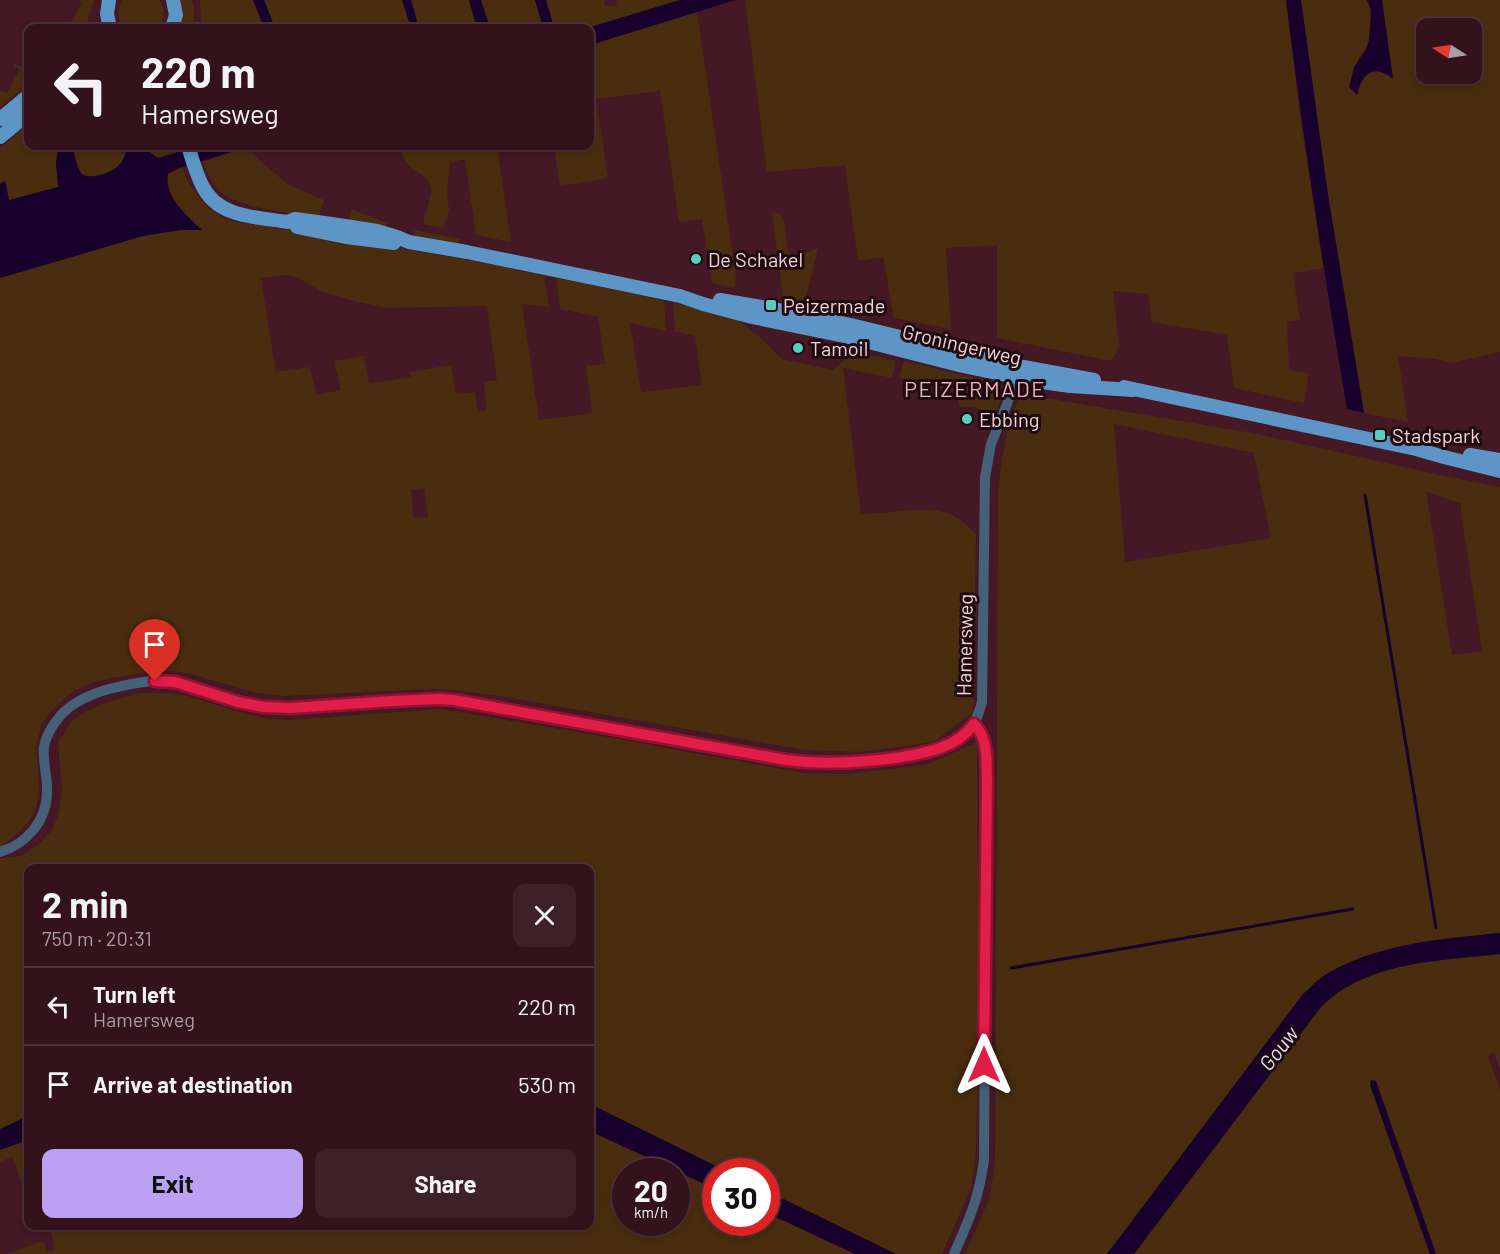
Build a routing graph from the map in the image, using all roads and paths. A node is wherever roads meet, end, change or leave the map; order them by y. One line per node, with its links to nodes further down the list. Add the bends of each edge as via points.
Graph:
1 (109, 0): 3 (main road)
2 (173, 0): 4 (main road)
3 (108, 24)
4 (173, 24)
5 (24, 99): 7 (main road)
6 (24, 117): 8 (main road)
7 (0, 118)
8 (0, 137)
9 (189, 150): 10 (main road, Groningerweg, via 205,191 213,201 236,213 347,226 680,296 851,325)
10 (1016, 372): 11 (main road, Groningerweg, via 1106,382); 14 (street, Hamersweg, via 991,444 985,477 983,689)
11 (1416, 448): 12 (main road, Groningerweg); 13 (main road, Groningerweg)
12 (1500, 460)
13 (1500, 471)
14 (974, 724): 15 (street, Hamersweg, via 959,739 926,753 865,762 810,763 454,700 264,707 175,682 127,684 76,702 50,730 44,747 44,813 21,841); 16 (street, via 985,745 987,780 984,1160 975,1205)
15 (0, 852)
16 (954, 1254)

